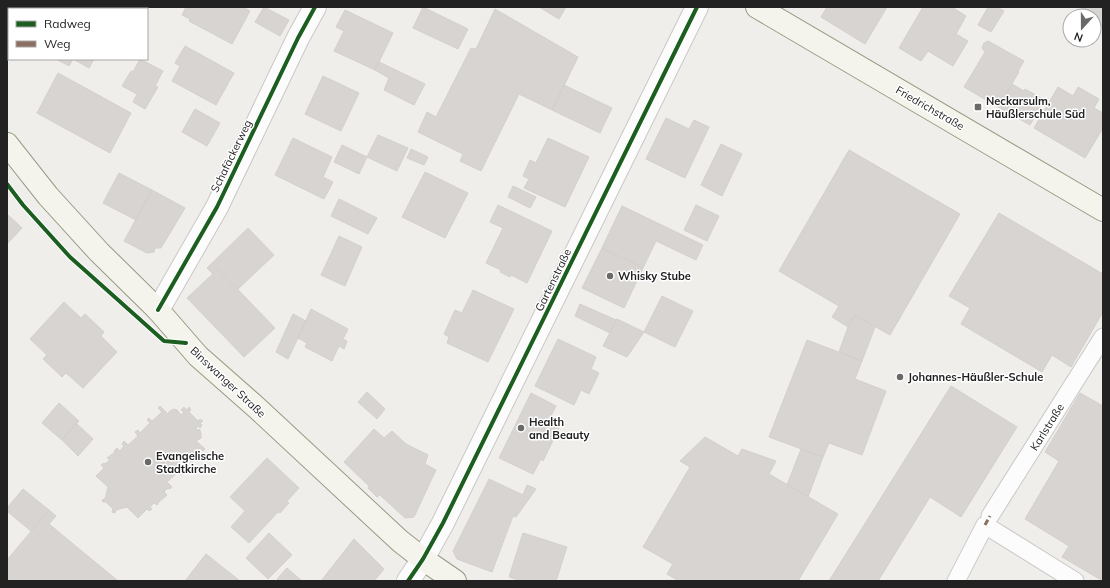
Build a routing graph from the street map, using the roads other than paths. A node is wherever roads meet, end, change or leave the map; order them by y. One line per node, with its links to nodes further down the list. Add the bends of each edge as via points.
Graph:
1 (315, 7): 6 (street, Schafäckerweg, via 217,207)
2 (697, 7): 9 (street, Gartenstraße)
3 (757, 7): 5 (main road, Friedrichstraße)
4 (7, 144): 6 (main road, Binswanger Straße, via 48,196 94,247)
5 (1101, 204)
6 (158, 310): 9 (main road, Binswanger Straße, via 198,356 400,541)
7 (1103, 337): 8 (lane, Karlstraße)
8 (988, 520): 12 (lane, Karlstraße); 13 (lane)
9 (423, 559): 10 (street, Gartenstraße); 11 (main road, Binswanger Straße)
10 (408, 581)
11 (455, 581)
12 (956, 581)
13 (1075, 581)

